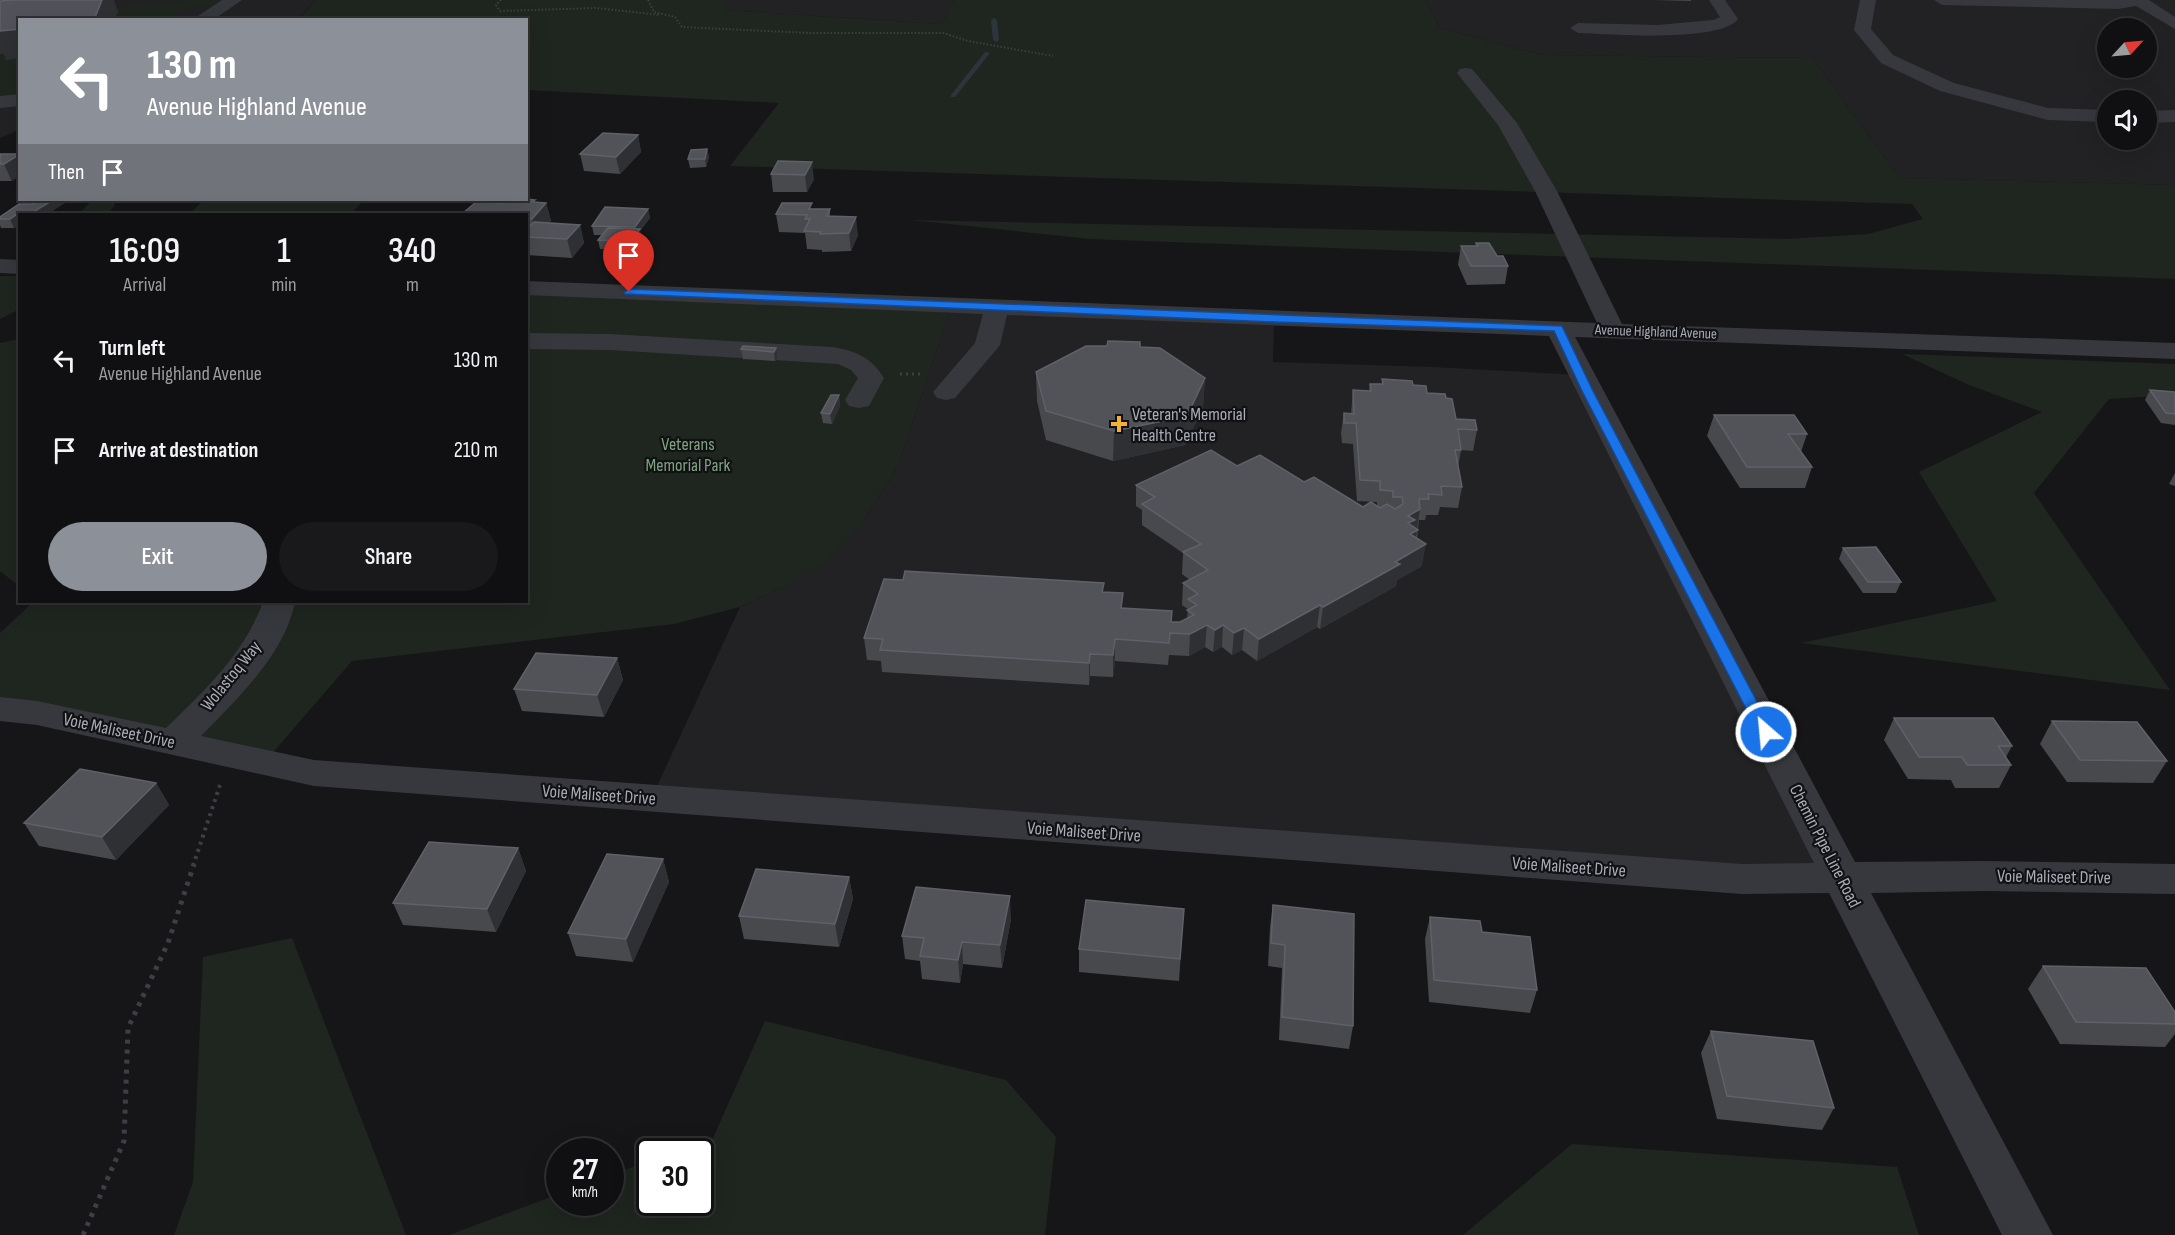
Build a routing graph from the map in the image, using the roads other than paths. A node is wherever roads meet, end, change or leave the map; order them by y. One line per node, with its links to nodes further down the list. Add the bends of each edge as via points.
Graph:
1 (234, 0): 6 (street)
2 (1717, 0): 8 (street, via 1730,19 1721,25 1679,29)
3 (1868, 0): 12 (street, via 1862,30 1887,59 1947,87 2048,114)
4 (1942, 0): 5 (street, via 2118,4)
5 (2140, 1): 7 (street)
6 (203, 18)
7 (2175, 24)
8 (1578, 28)
9 (1466, 73): 20 (street, via 1507,123 1546,191)
10 (18, 100): 11 (street)
11 (0, 102)
12 (2097, 116)
13 (2175, 116): 14 (street)
14 (2157, 117)
15 (0, 266): 16 (street)
16 (18, 267)
17 (528, 288): 18 (street, Avenue Highland Avenue)
18 (997, 307): 19 (street, Avenue Highland Avenue); 23 (street, via 987,345)
19 (1558, 328): 20 (street, Avenue Highland Avenue); 28 (street, Chemin Pipe Line Road)
20 (1613, 331): 22 (street, Avenue Highland Avenue)
21 (528, 341): 24 (street, via 610,342 849,358 865,366 871,378)
22 (2175, 351)
23 (946, 392)
24 (859, 400)
25 (279, 603): 27 (street, Wolastoq Way, via 252,655)
26 (0, 709): 27 (street, Voie Maliseet Drive, via 37,713)
27 (173, 743): 28 (street, Voie Maliseet Drive, via 314,773 1742,879)
28 (1842, 878): 29 (street, Voie Maliseet Drive); 30 (street, Chemin Pipe Line Road)
29 (2175, 879)
30 (2028, 1235)

